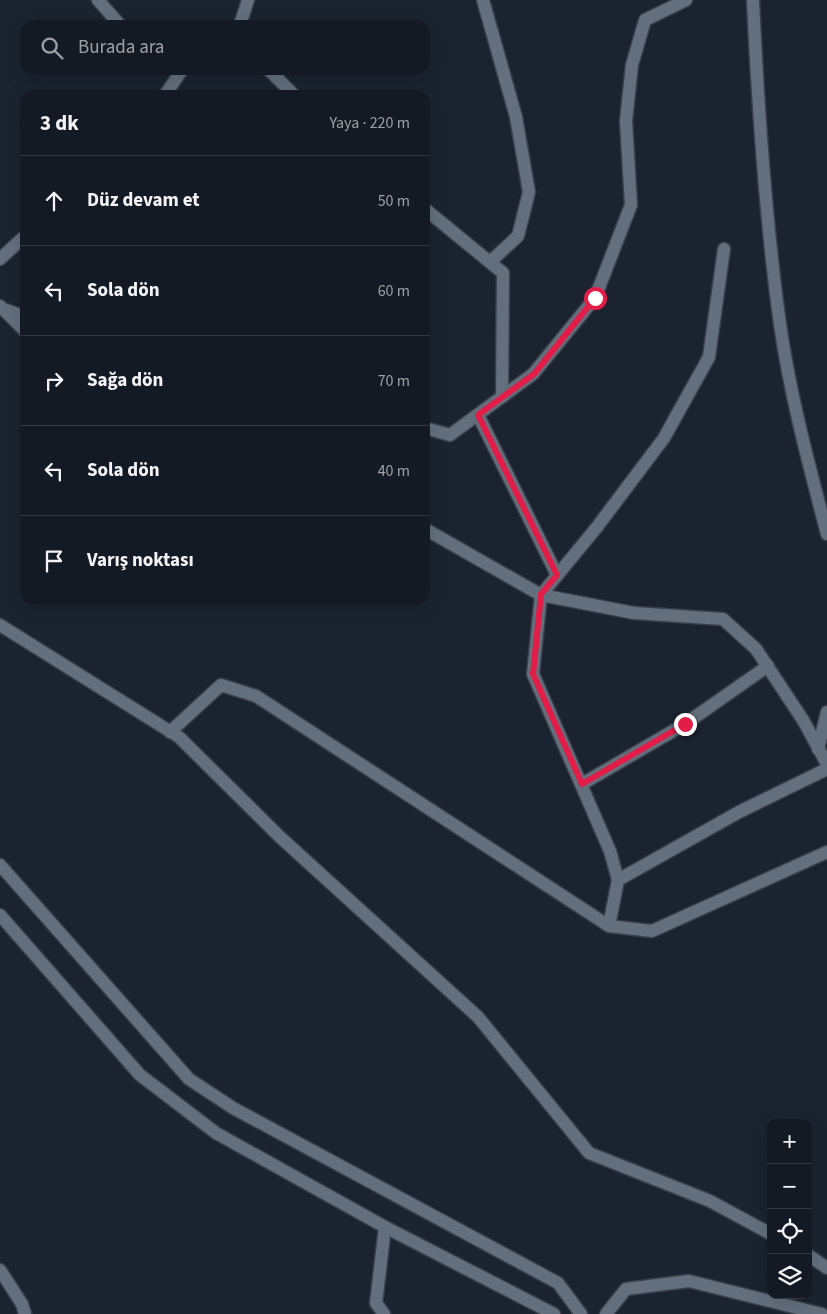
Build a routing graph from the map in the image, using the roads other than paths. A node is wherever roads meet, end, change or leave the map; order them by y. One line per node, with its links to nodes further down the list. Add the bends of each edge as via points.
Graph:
1 (98, 0): 6 (street)
2 (248, 0): 7 (street)
3 (483, 0): 16 (street, via 516,117 529,192 518,236)
4 (686, 0): 20 (street, via 645,20 632,65 626,121 631,205 595,298 534,374)
5 (753, 0): 24 (street, via 758,111 780,324 802,439)
6 (116, 20)
7 (242, 20)
8 (179, 75): 10 (street)
9 (274, 75): 11 (street)
10 (169, 90)
11 (289, 90)
12 (430, 213): 16 (street)
13 (20, 241): 15 (street)
14 (724, 250): 25 (street, via 709,357 664,438)
15 (0, 259)
16 (490, 262): 20 (street, via 503,273)
17 (1, 307): 18 (street); 19 (street)
18 (20, 315)
19 (20, 326)
20 (502, 397): 21 (street)
21 (478, 415): 22 (street, via 450,435); 25 (street)
22 (430, 429)
23 (430, 532): 26 (street)
24 (827, 534)
25 (557, 575): 26 (street)
26 (541, 594): 28 (street, via 634,613 723,619); 34 (street, via 533,674)
27 (0, 626): 30 (street)
28 (768, 666): 31 (street); 34 (street, via 685,724)
29 (827, 712): 31 (street)
30 (170, 732): 39 (street, via 221,685 256,696); 41 (street, via 478,1017 589,1153 710,1201)
31 (818, 749): 32 (street)
32 (827, 764)
33 (827, 769): 37 (street, via 739,812)
34 (582, 784): 37 (street, via 610,851)
35 (827, 852): 39 (street, via 652,931)
36 (0, 865): 49 (street, via 189,1079 234,1108 558,1284)
37 (618, 880): 39 (street)
38 (0, 915): 40 (street, via 140,1074 216,1134)
39 (609, 926)
40 (386, 1227): 47 (street, via 376,1303); 48 (street)
41 (767, 1232)
42 (812, 1258): 43 (street)
43 (827, 1267)
44 (0, 1270): 46 (street)
45 (779, 1309): 50 (street, via 689,1281 626,1289); 51 (street)
46 (25, 1314)
47 (384, 1314)
48 (554, 1314)
49 (581, 1314)
50 (606, 1314)
51 (822, 1314)

